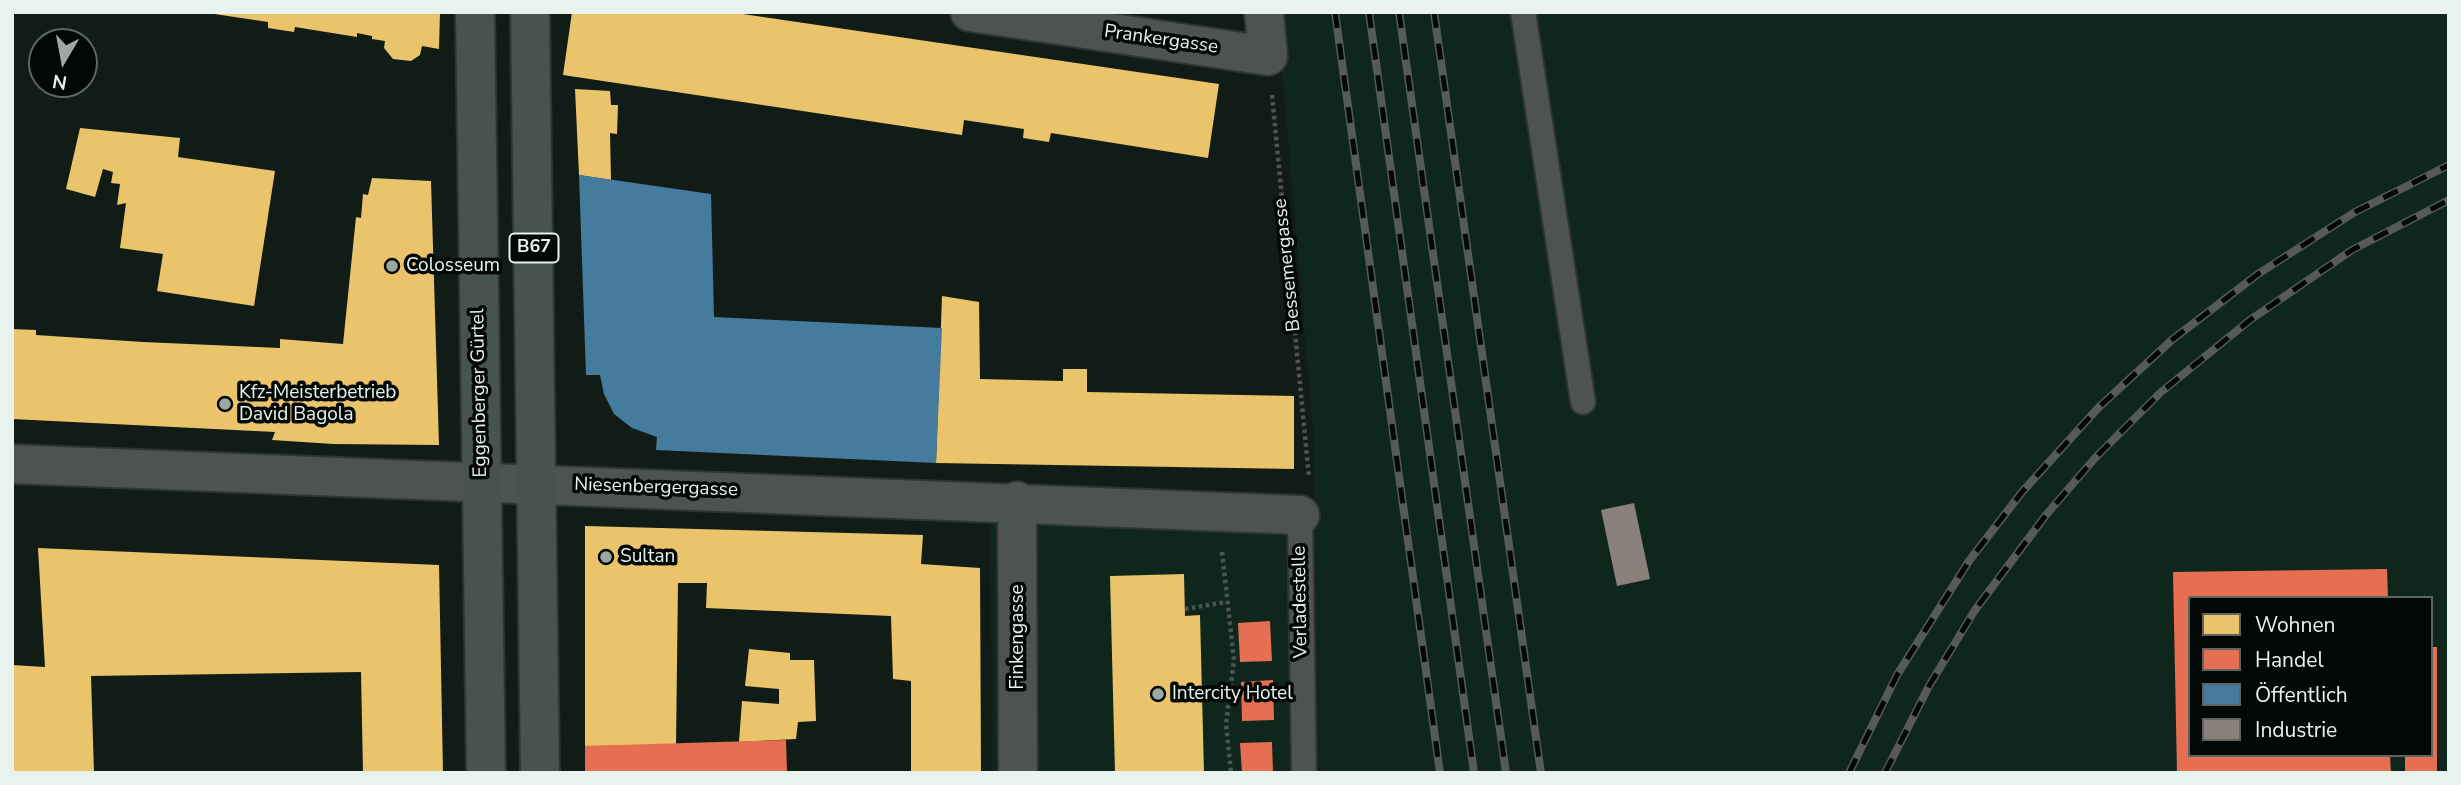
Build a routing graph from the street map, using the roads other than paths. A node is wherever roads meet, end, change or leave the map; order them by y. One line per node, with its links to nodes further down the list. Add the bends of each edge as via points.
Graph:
1 (475, 12): 8 (main road, Eggenberger Gürtel)
2 (530, 12): 9 (main road, B67)
3 (970, 12): 4 (street, Prankergasse, via 1268,56)
4 (1264, 12)
5 (1523, 12): 6 (lane)
6 (1583, 402)
7 (12, 464): 8 (street, Niesenbergergasse)
8 (481, 482): 9 (street, Niesenbergergasse); 12 (main road, Eggenberger Gürtel)
9 (537, 484): 10 (street, Niesenbergergasse); 13 (main road, B67)
10 (1017, 501): 11 (street, Niesenbergergasse); 14 (street, Finkengasse)
11 (1300, 515): 15 (lane, Verladestelle)
12 (486, 773)
13 (540, 773)
14 (1018, 773)
15 (1304, 773)

